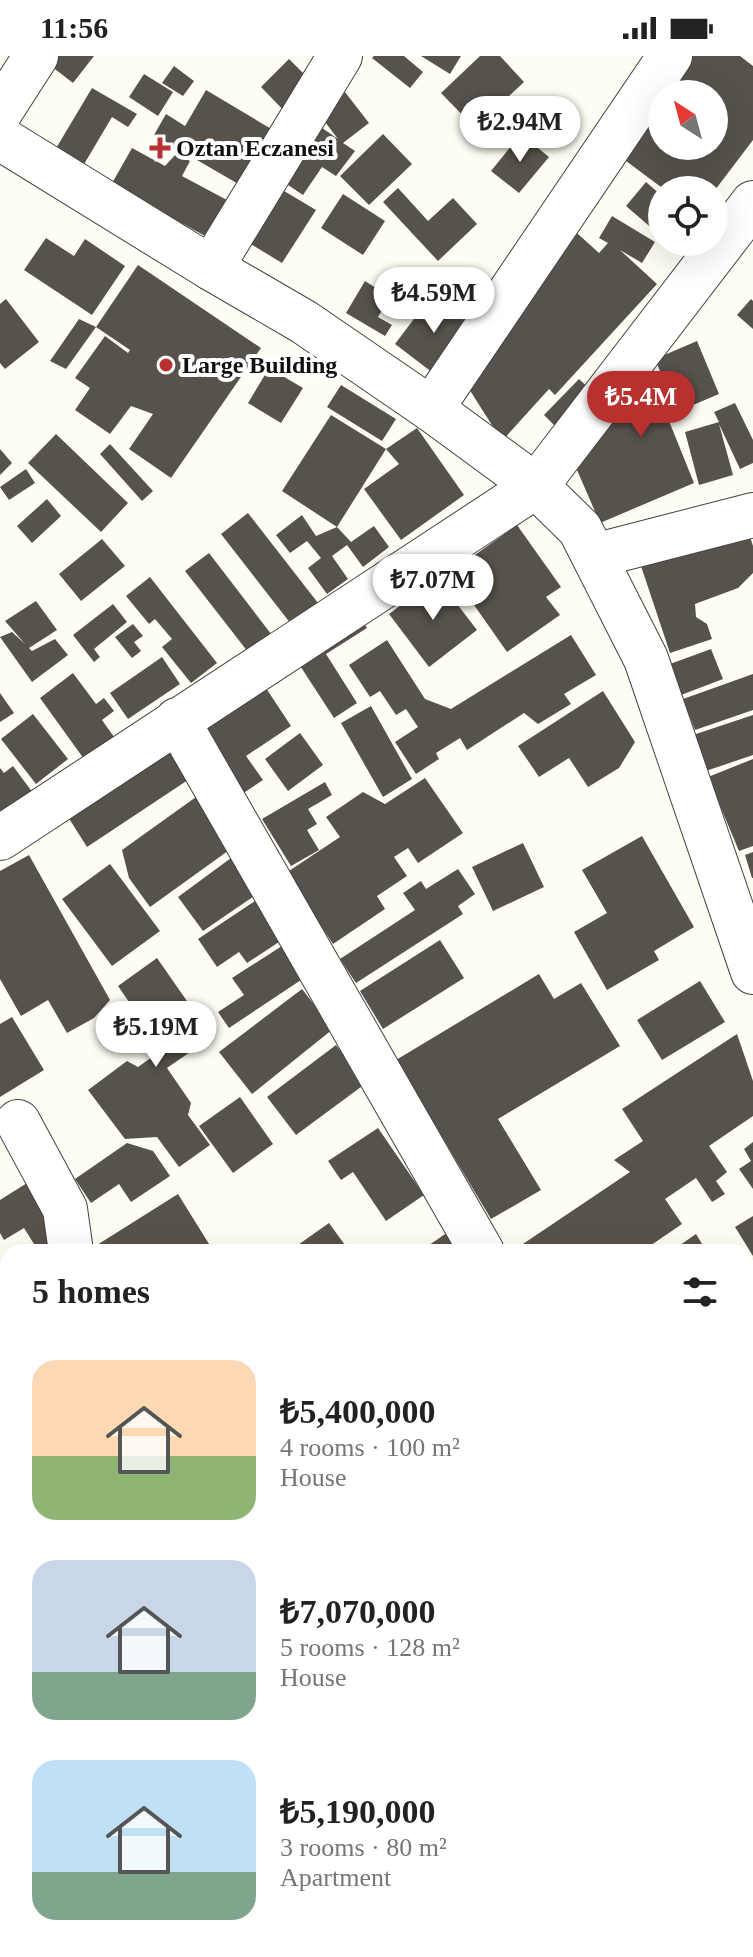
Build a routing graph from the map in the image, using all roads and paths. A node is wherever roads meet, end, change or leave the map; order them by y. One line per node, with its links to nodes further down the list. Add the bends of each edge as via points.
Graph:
1 (36, 56): 4 (street)
2 (340, 56): 7 (street)
3 (670, 56): 8 (street)
4 (0, 112)
5 (10, 157): 7 (street)
6 (753, 203): 9 (street)
7 (211, 268): 8 (street, via 304,322)
8 (431, 409): 9 (street)
9 (536, 486): 11 (street, via 580,529); 12 (street)
10 (753, 515): 11 (street)
11 (594, 556): 14 (street, via 646,659)
12 (177, 720): 13 (street); 17 (street)
13 (0, 838)
14 (753, 972)
15 (18, 1122): 16 (street, via 65,1209)
16 (70, 1244)
17 (477, 1244)

